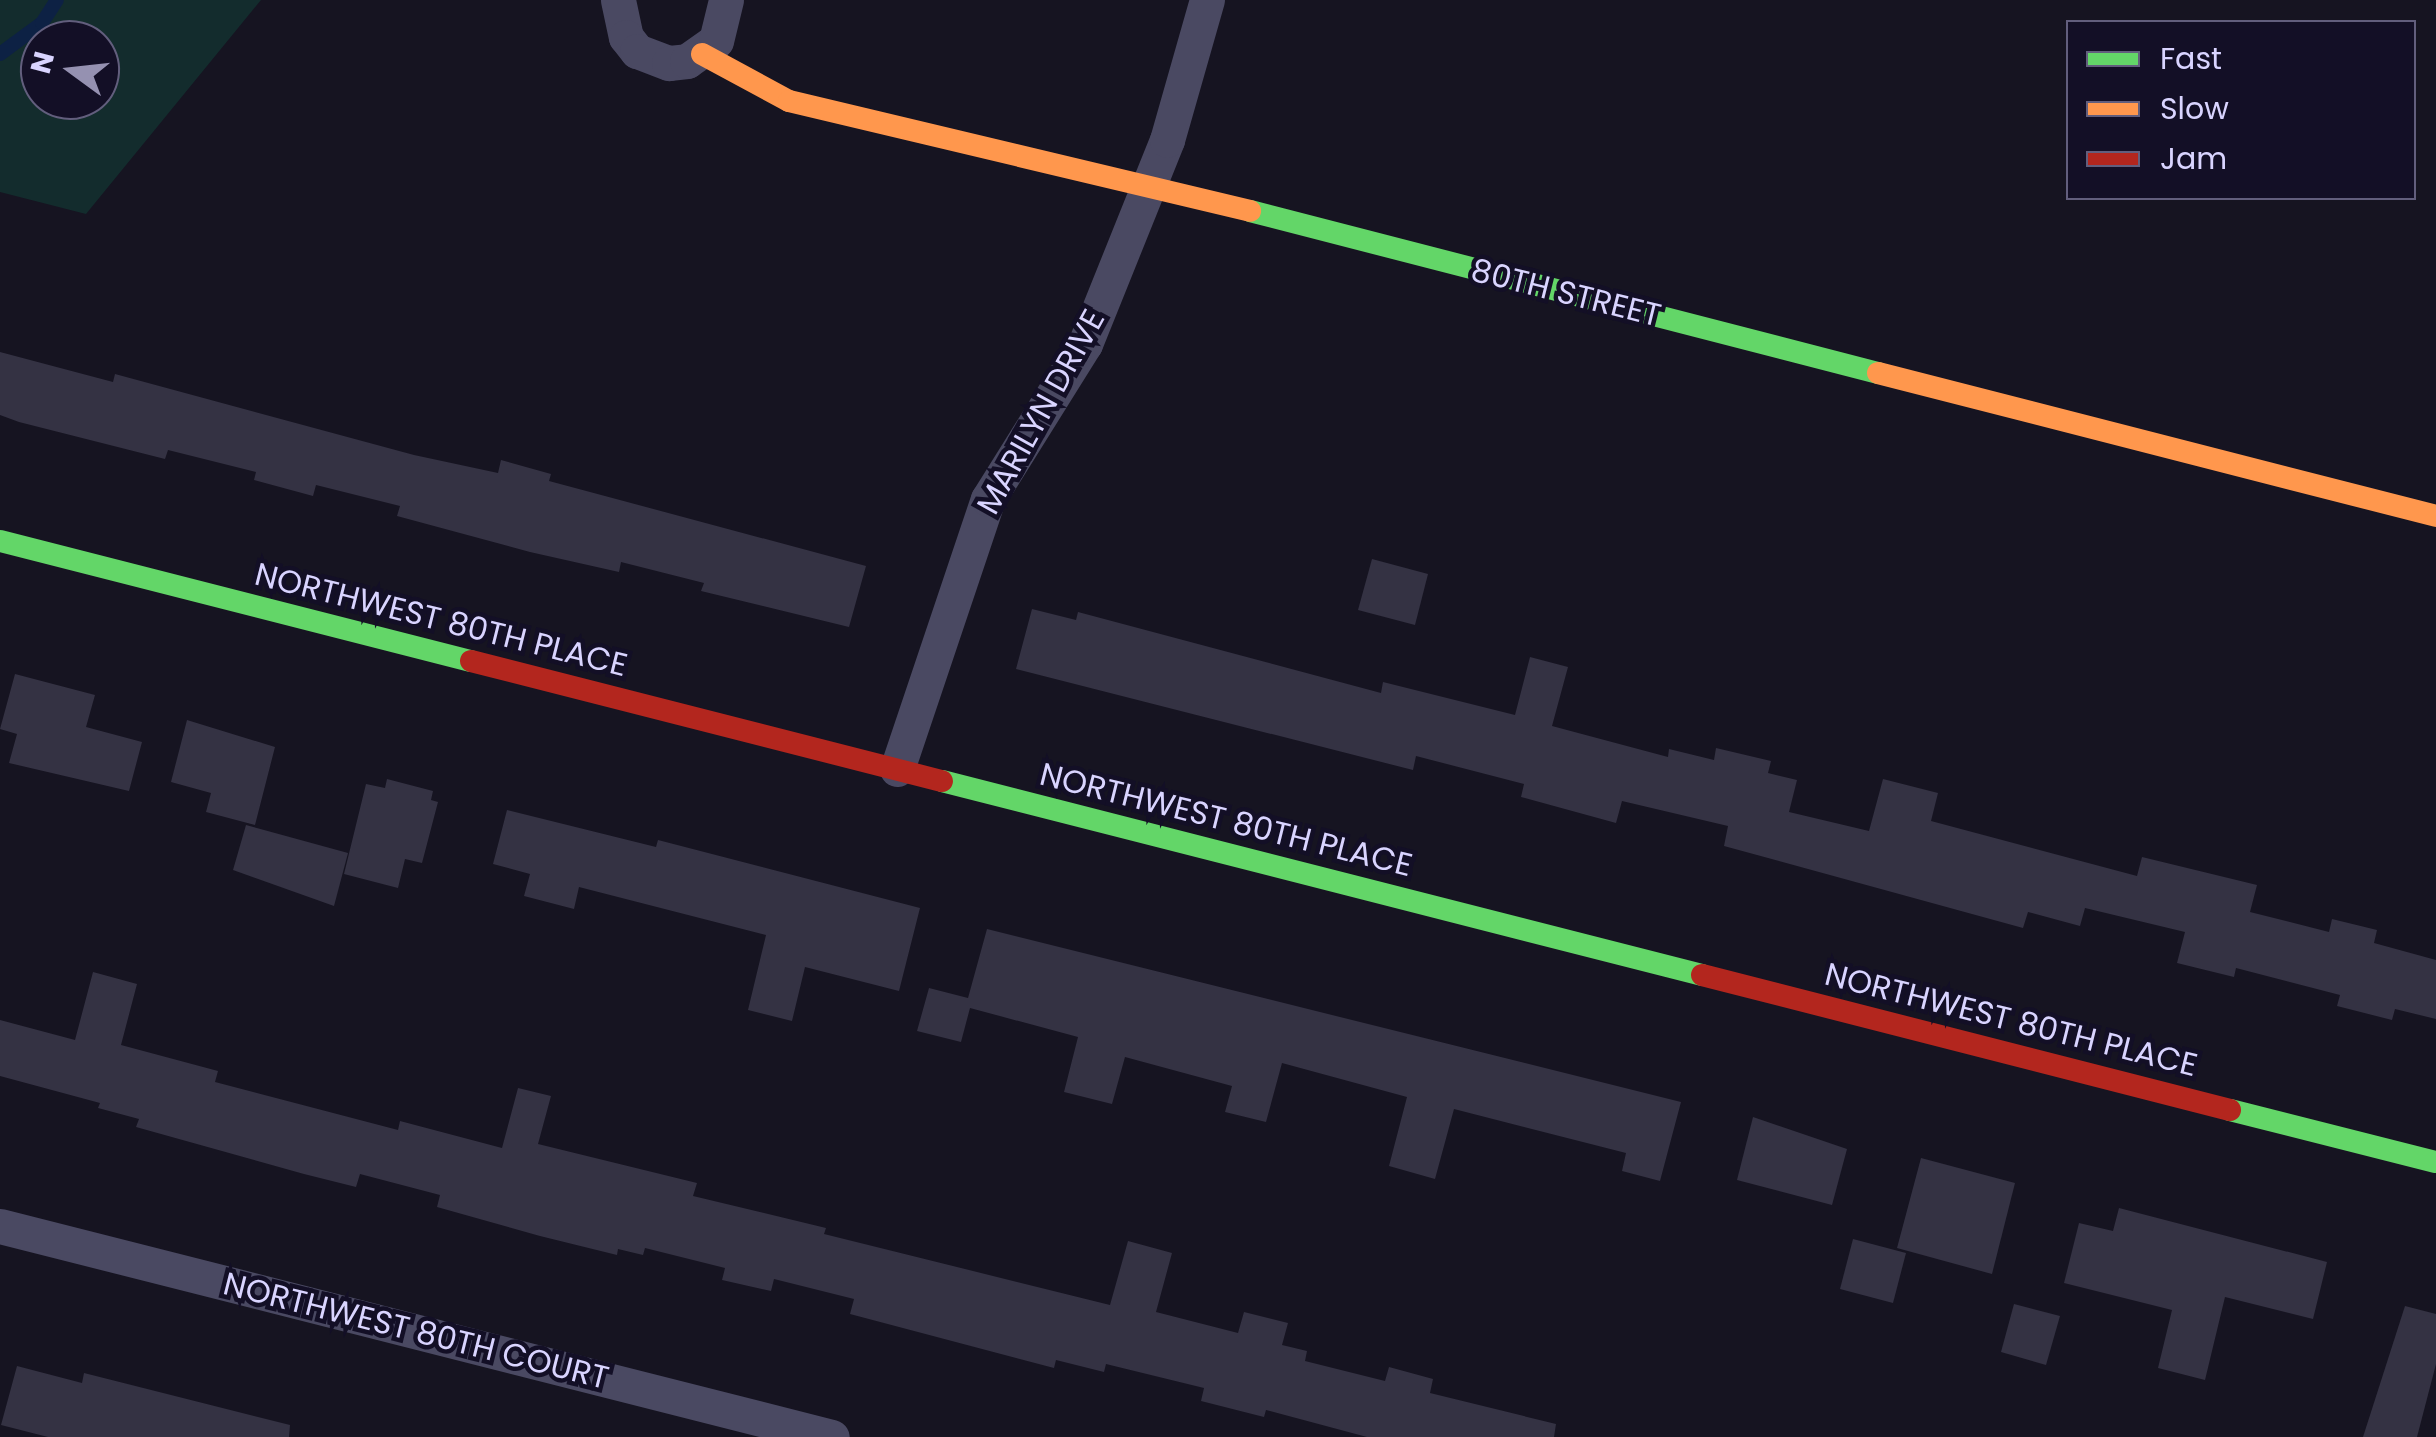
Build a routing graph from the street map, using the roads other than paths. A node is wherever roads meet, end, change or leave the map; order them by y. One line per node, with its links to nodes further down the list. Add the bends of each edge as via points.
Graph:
1 (618, 0): 4 (street, via 618,21 637,51 669,63)
2 (726, 0): 4 (street, via 726,24)
3 (1207, 0): 5 (street, MARILYN DRIVE)
4 (702, 54): 5 (street, 80TH STREET, via 789,100)
5 (1148, 185): 6 (street, 80TH STREET); 8 (street, MARILYN DRIVE, via 1084,344 988,499)
6 (2436, 516)
7 (0, 540): 8 (street, NORTHWEST 80TH PLACE)
8 (897, 769): 9 (street, NORTHWEST 80TH PLACE)
9 (2436, 1162)
10 (0, 1226): 11 (street, NORTHWEST 80TH COURT)
11 (832, 1437)

